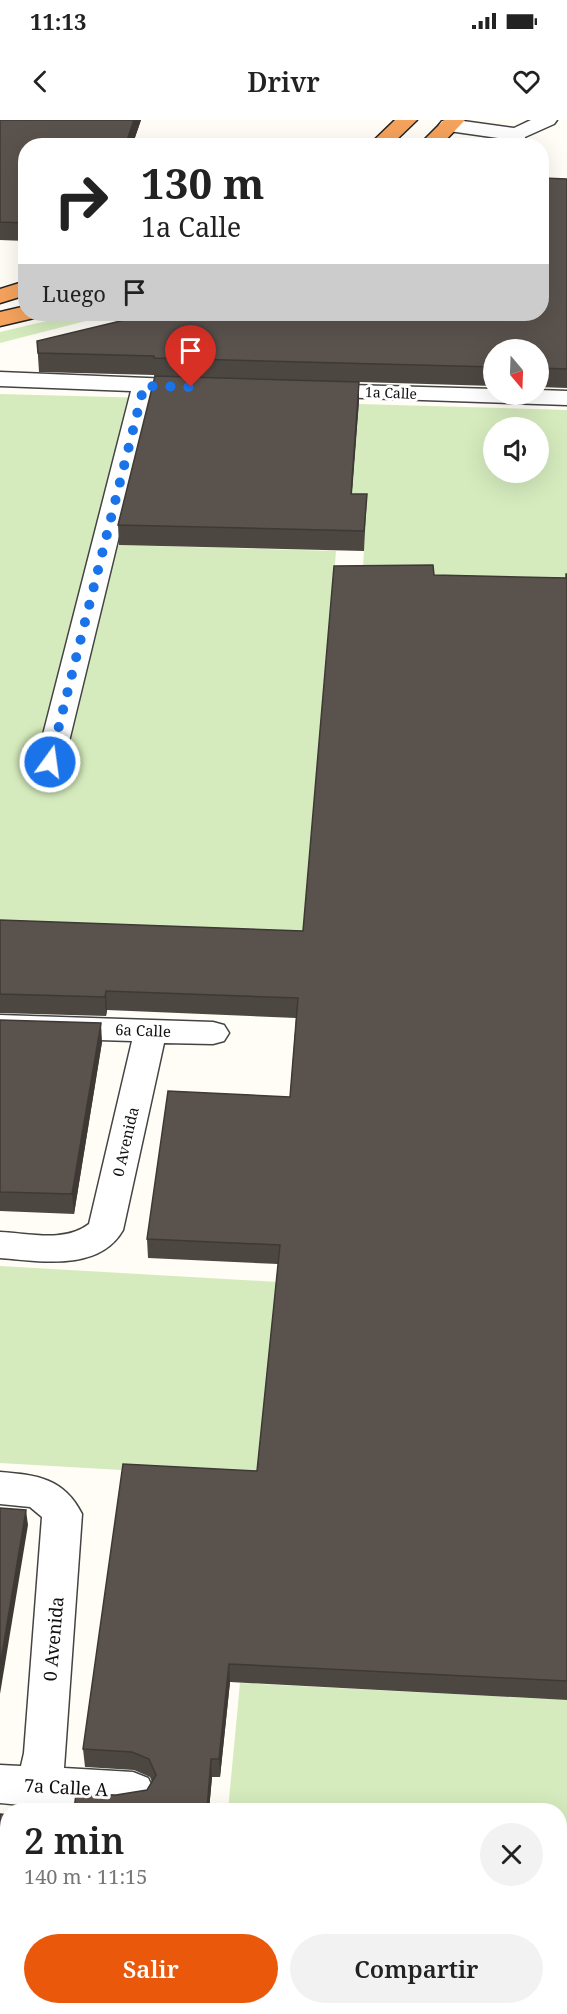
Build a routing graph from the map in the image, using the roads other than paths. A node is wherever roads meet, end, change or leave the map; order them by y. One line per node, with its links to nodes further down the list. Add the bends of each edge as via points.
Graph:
1 (407, 120): 4 (highway)
2 (547, 120): 7 (street)
3 (452, 123): 5 (highway); 6 (street)
4 (387, 138)
5 (436, 138)
6 (508, 138)
7 (518, 138)
8 (18, 290): 9 (highway)
9 (0, 296)
10 (18, 315): 11 (highway)
11 (0, 319)
12 (0, 379): 13 (street)
13 (144, 386): 14 (street); 17 (street)
14 (214, 388)
15 (297, 390): 16 (street, 1a Calle)
16 (567, 398)
17 (50, 762)
18 (0, 1026): 19 (street, 6a Calle)
19 (150, 1032): 20 (street, 6a Calle); 21 (street, 0 Avenida, via 105,1230 87,1244 63,1248)
20 (213, 1033)
21 (0, 1245)
22 (0, 1488): 23 (street, 0 Avenida, via 36,1491 48,1497 57,1504 63,1525 45,1753)
23 (19, 1785): 24 (street, 7a Calle A)
24 (133, 1792)

